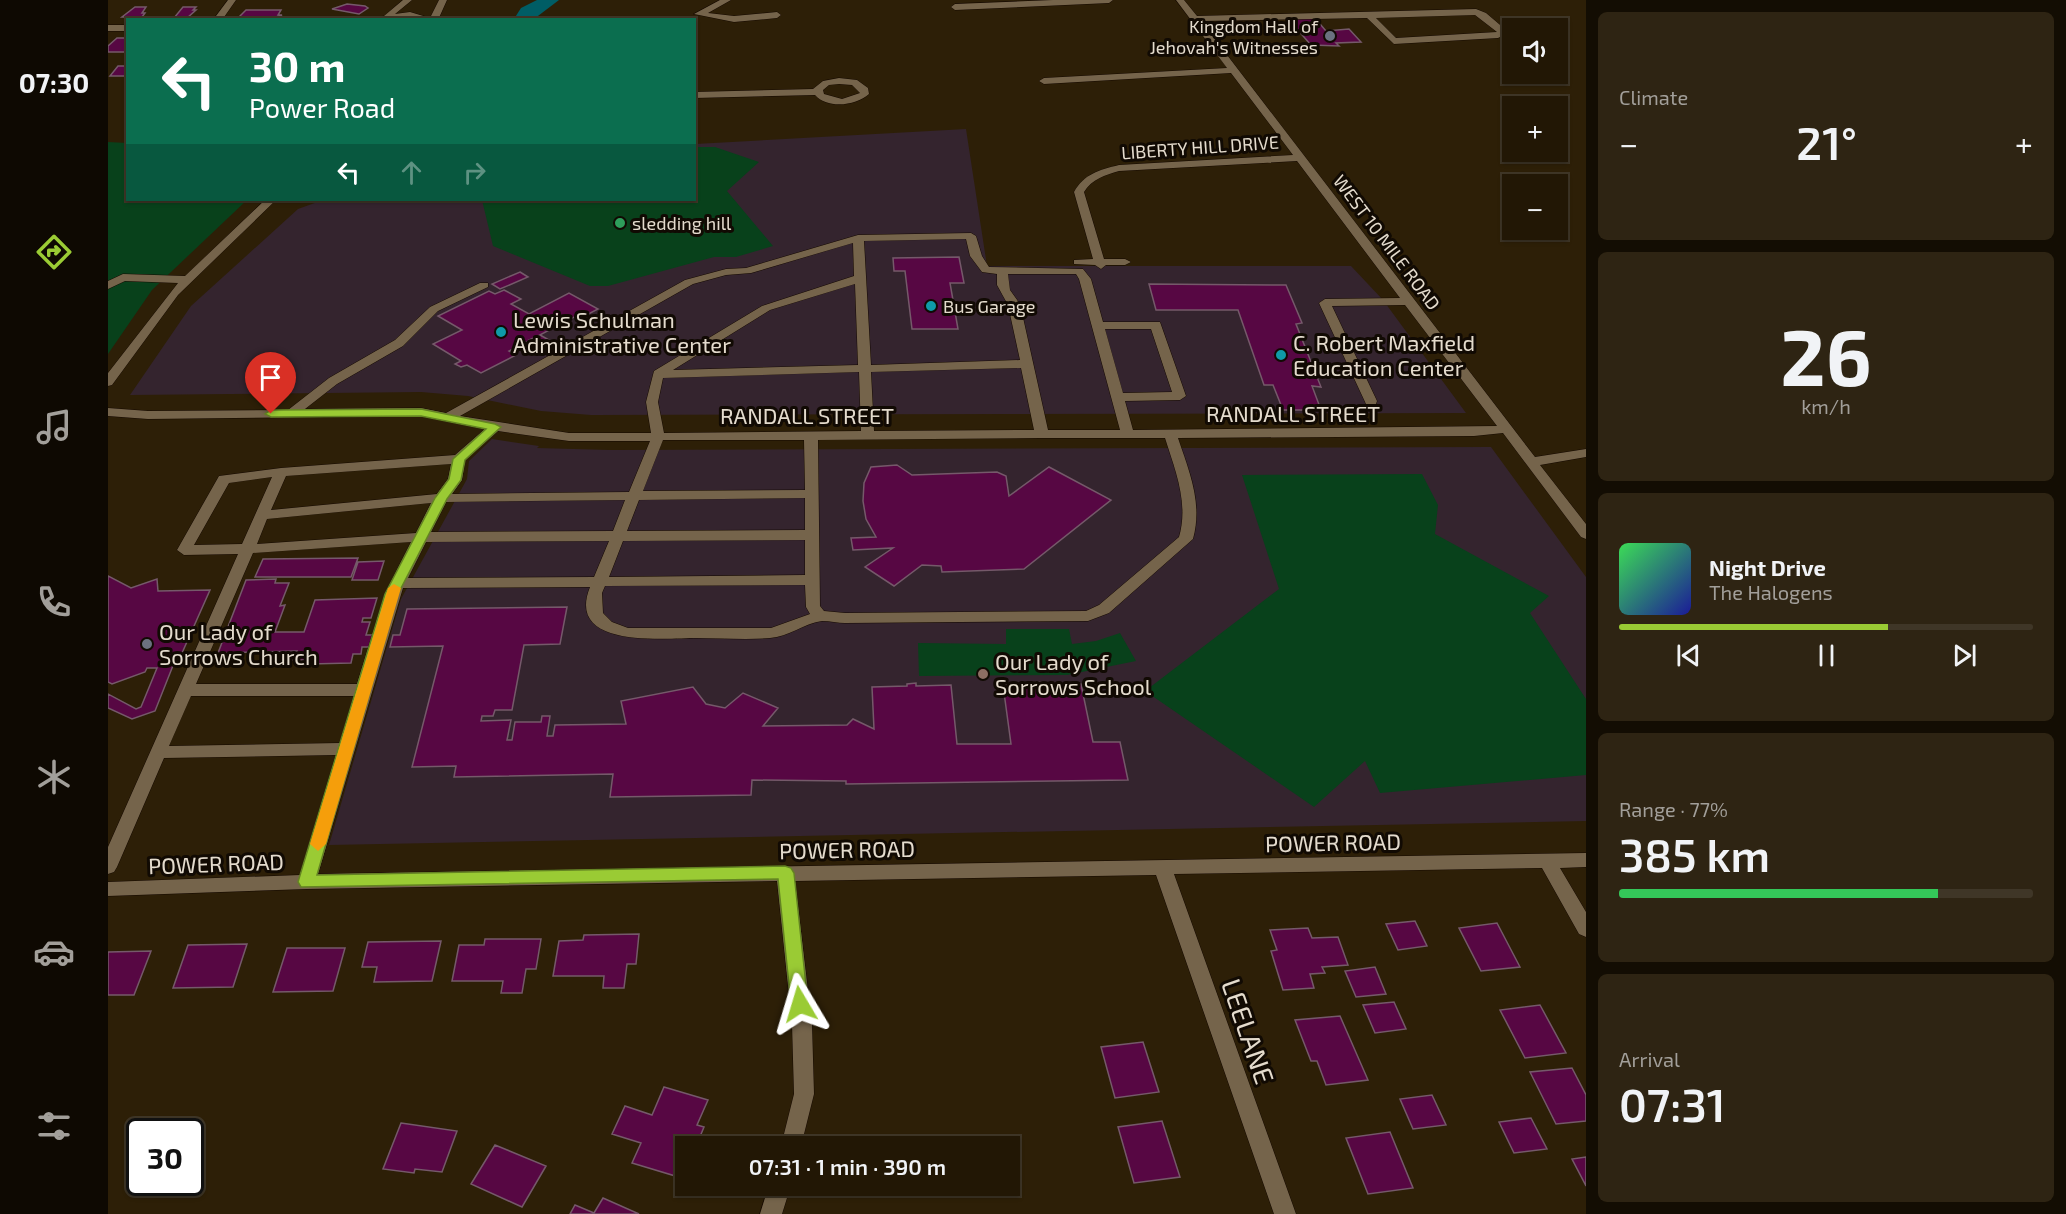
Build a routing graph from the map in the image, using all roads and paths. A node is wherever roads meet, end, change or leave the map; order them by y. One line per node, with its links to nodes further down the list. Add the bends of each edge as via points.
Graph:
1 (232, 0): 11 (street)
2 (408, 0): 9 (street)
3 (443, 0): 14 (street)
4 (727, 0): 10 (street)
5 (1109, 0): 7 (street)
6 (1180, 0): 16 (street, WEST 10 MILE ROAD)
7 (956, 7)
8 (777, 15): 10 (street)
9 (388, 16): 12 (street); 13 (street)
10 (695, 17)
11 (218, 18)
12 (381, 18)
13 (424, 18)
14 (434, 18)
15 (1371, 18): 15 (street, via 1476,12 1503,32 1394,40); 16 (street, via 1301,15)
16 (1195, 19): 19 (street, WEST 10 MILE ROAD)
17 (108, 28): 18 (street)
18 (126, 28)
19 (1234, 70): 20 (street); 23 (street, WEST 10 MILE ROAD)
20 (1044, 81)
21 (818, 92): 22 (street)
22 (696, 95)
23 (1301, 158): 28 (street, LIBERTY HILL DRIVE, via 1119,168 1096,174 1083,183 1079,192); 34 (street, WEST 10 MILE ROAD)
24 (270, 201): 31 (street)
25 (858, 238): 29 (street, via 971,236 980,264 986,270); 30 (street); 44 (street, via 747,271 689,282)
26 (1078, 262): 28 (street)
27 (1125, 262): 28 (street)
28 (1101, 264)
29 (1003, 272): 35 (street, via 1079,271 1085,279); 36 (street, via 1005,294 1014,304)
30 (861, 278): 37 (street); 38 (street, via 766,308)
31 (186, 280): 33 (street, via 123,277); 39 (street)
32 (484, 285): 43 (street, via 434,309 399,342 333,381)
33 (108, 286)
34 (1409, 301): 41 (street, via 1324,303); 46 (street, WEST 10 MILE ROAD)
35 (1098, 326): 40 (street); 40 (street, via 1156,325 1180,396)
36 (1027, 364): 37 (street); 47 (street)
37 (864, 369): 38 (street); 52 (street)
38 (658, 374): 50 (street, via 652,402)
39 (108, 382)
40 (1117, 397): 48 (street)
41 (1371, 401)
42 (108, 412): 43 (street, RANDALL STREET)
43 (292, 413): 44 (street, RANDALL STREET, via 421,412)
44 (451, 416): 45 (street, RANDALL STREET)
45 (495, 427): 50 (street, RANDALL STREET, via 569,437); 54 (street)
46 (1508, 429): 49 (street, RANDALL STREET); 55 (street, WEST 10 MILE ROAD)
47 (1042, 435): 48 (street, RANDALL STREET); 52 (street, RANDALL STREET)
48 (1128, 435): 49 (street, RANDALL STREET)
49 (1171, 435): 69 (street, via 1192,511 1186,539 1104,609 1088,616 1061,617)
50 (658, 436): 51 (street, RANDALL STREET); 58 (street)
51 (811, 436): 52 (street, RANDALL STREET); 57 (street)
52 (868, 436)
53 (1586, 453): 55 (street)
54 (459, 459): 56 (street); 59 (street, via 455,480)
55 (1532, 462): 61 (street, WEST 10 MILE ROAD)
56 (281, 472): 60 (street); 65 (street, via 224,479 184,550)
57 (811, 494): 58 (street); 62 (street)
58 (634, 495): 59 (street); 63 (street)
59 (441, 498): 60 (street); 64 (street)
60 (262, 514): 65 (street)
61 (1586, 534)
62 (812, 535): 63 (street); 66 (street)
63 (618, 536): 64 (street); 67 (street)
64 (421, 537): 65 (street); 68 (street)
65 (248, 549): 70 (street)
66 (812, 580): 67 (street); 69 (street, via 813,607)
67 (600, 582): 68 (street); 69 (street, via 595,593 595,615 607,626 627,633 772,633)
68 (397, 583): 71 (street)
69 (820, 616)
70 (185, 690): 71 (street); 73 (street)
71 (364, 690): 72 (street)
72 (346, 749): 73 (street); 79 (street)
73 (159, 752): 77 (street)
74 (1586, 860): 75 (street, POWER ROAD)
75 (1548, 862): 76 (street, POWER ROAD); 81 (street)
76 (1161, 866): 78 (street, POWER ROAD); 85 (street, LEELANE)
77 (108, 867)
78 (785, 873): 79 (street, POWER ROAD); 82 (street, via 802,1024 804,1094)
79 (307, 882): 80 (street, POWER ROAD)
80 (108, 889)
81 (1586, 929)
82 (794, 1136)
83 (777, 1196): 84 (street)
84 (771, 1214)
85 (1285, 1214)

